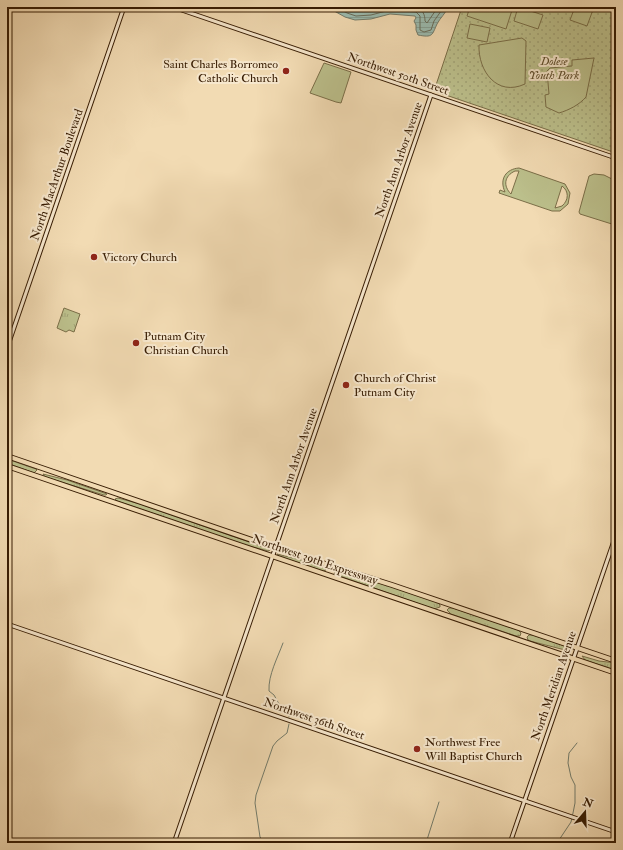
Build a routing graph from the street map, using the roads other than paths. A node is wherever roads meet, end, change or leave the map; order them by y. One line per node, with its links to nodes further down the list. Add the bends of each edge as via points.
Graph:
1 (124, 7): 5 (main road, North MacArthur Boulevard)
2 (173, 7): 3 (main road, Northwest 50th Street)
3 (431, 95): 4 (main road, Northwest 50th Street); 9 (main road, North Ann Arbor Avenue)
4 (616, 158)
5 (7, 348)
6 (7, 456): 9 (highway, Northwest 39th Expressway)
7 (7, 466): 10 (highway, Northwest 39th Expressway)
8 (616, 535): 12 (main road, North Meridian Avenue)
9 (275, 548): 10 (main road, North Ann Arbor Avenue); 12 (highway, Northwest 39th Expressway)
10 (272, 557): 13 (highway, Northwest 39th Expressway); 16 (main road, North Ann Arbor Avenue)
11 (7, 624): 16 (main road, Northwest 36th Street)
12 (577, 648): 13 (main road, North Meridian Avenue); 14 (highway, Northwest 39th Expressway)
13 (574, 659): 15 (highway, Northwest 39th Expressway); 17 (main road, North Meridian Avenue)
14 (616, 661)
15 (616, 673)
16 (224, 698): 17 (main road, Northwest 36th Street); 19 (main road, North Ann Arbor Avenue)
17 (524, 801): 18 (main road, Northwest 36th Street); 20 (main road, North Meridian Avenue)
18 (616, 832)
19 (174, 843)
20 (510, 843)

